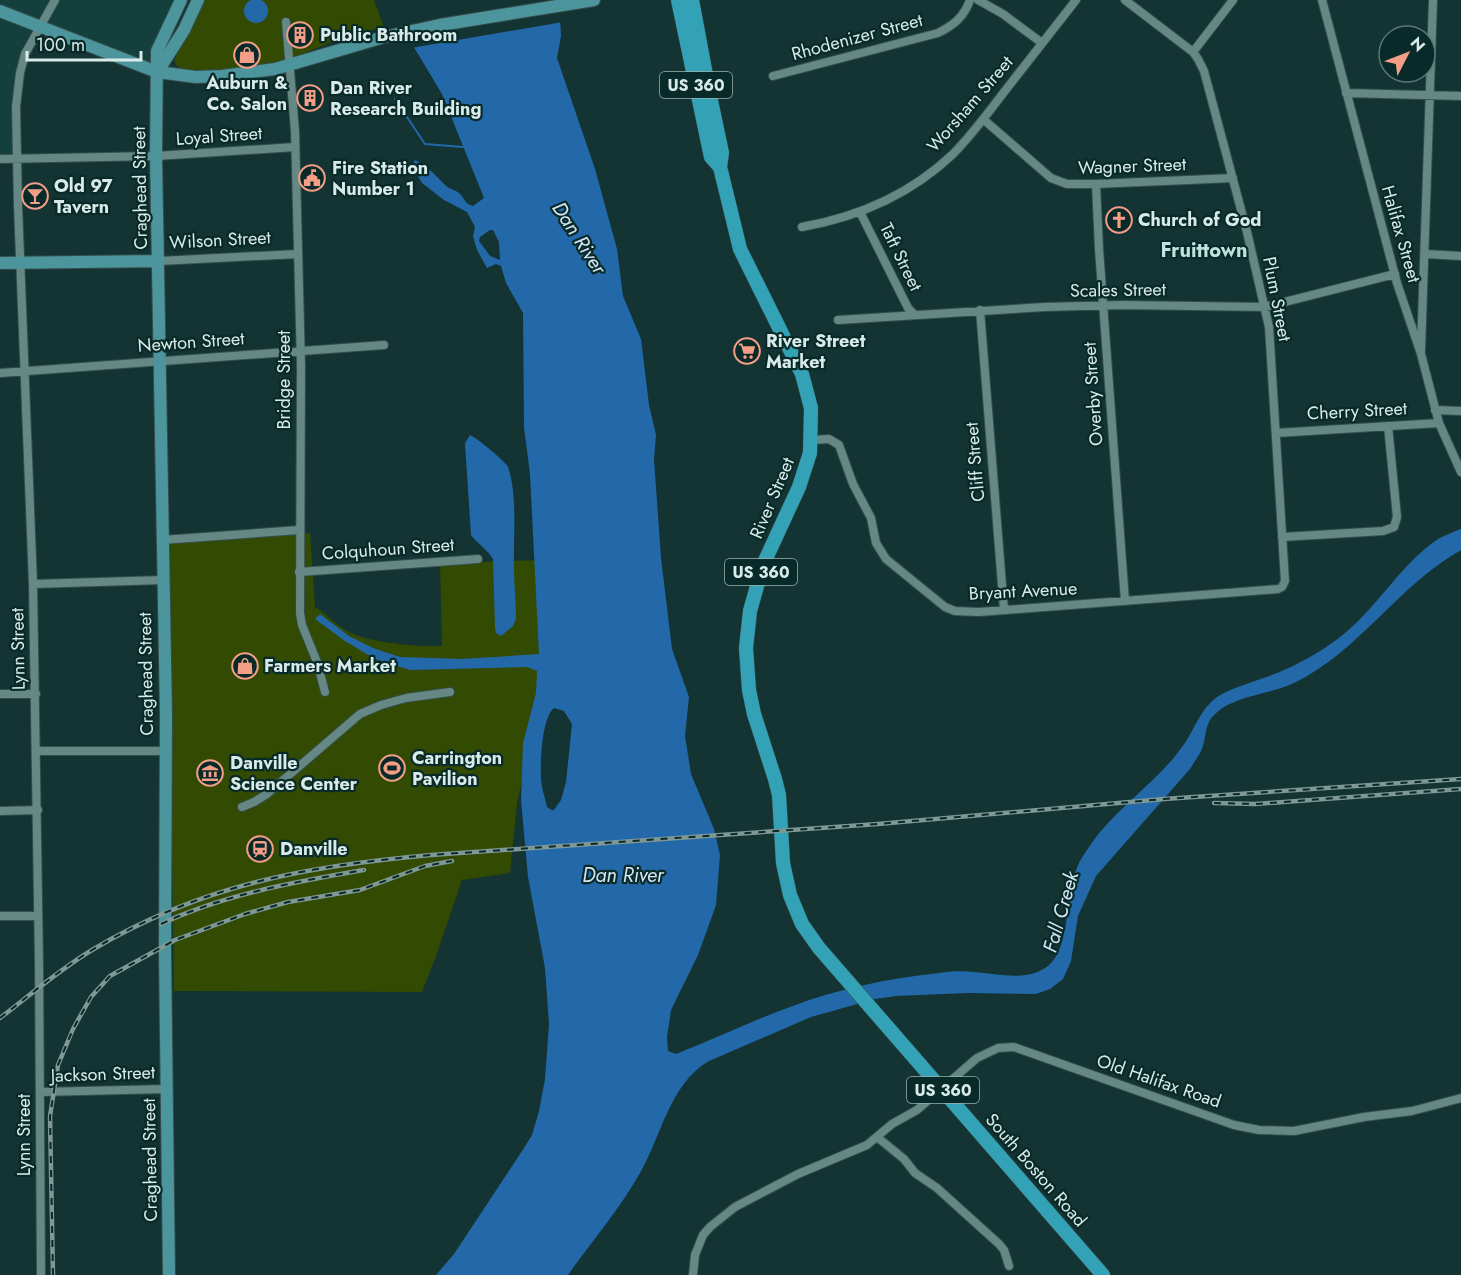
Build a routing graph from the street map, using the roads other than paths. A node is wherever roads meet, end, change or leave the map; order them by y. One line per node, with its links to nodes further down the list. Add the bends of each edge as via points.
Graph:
1 (55, 0): 16 (street, Lynn Street)
2 (181, 0): 20 (main road, Craghead Street, via 157,51)
3 (198, 0): 20 (main road)
4 (594, 0): 19 (main road, via 440,25 370,40)
5 (678, 0): 30 (main road, River Street / US 360, via 711,157)
6 (692, 0): 30 (main road, River Street / US 360, via 722,153)
7 (970, 0): 21 (street, Rhodenizer Street, via 965,13 938,33)
8 (978, 0): 17 (street)
9 (1076, 0): 17 (street, Worsham Street)
10 (1125, 0): 18 (street, Plum Street)
11 (1233, 0): 18 (street)
12 (1322, 0): 22 (street, Halifax Street)
13 (1433, 0): 23 (street)
14 (0, 11): 16 (main road)
15 (286, 22): 19 (street, Bridge Street)
16 (40, 27): 20 (main road); 28 (street, Lynn Street, via 21,73 16,107)
17 (1042, 43): 25 (street, Worsham Street)
18 (1193, 52): 31 (street, Plum Street, via 1204,71)
19 (290, 65): 20 (main road, via 222,76); 26 (street, Bridge Street)
20 (157, 72): 27 (main road, Craghead Street)
21 (773, 76)
22 (1346, 93): 23 (street); 41 (street, Halifax Street)
23 (1430, 95): 24 (street); 36 (street)
24 (1461, 96)
25 (983, 119): 32 (street, Wagner Street, via 1051,178 1067,184); 33 (street, Worsham Street, via 931,172 897,195)
26 (295, 147): 27 (street, Loyal Street); 35 (street, Bridge Street)
27 (156, 156): 28 (street, Loyal Street); 38 (main road, Craghead Street)
28 (17, 158): 29 (street, Loyal Street); 40 (street, Lynn Street)
29 (0, 159)
30 (720, 167): 58 (main road, River Street / US 360, via 740,249 802,374 811,408)
31 (1233, 178): 32 (street, Wagner Street); 43 (street, Plum Street)
32 (1096, 184): 42 (street, Overby Street)
33 (861, 212): 34 (street, Worsham Street); 45 (street, Taft Street)
34 (802, 227)
35 (298, 254): 38 (street, Wilson Street); 48 (street, Bridge Street)
36 (1425, 254): 37 (street); 49 (street)
37 (1461, 256)
38 (159, 261): 40 (main road, Wilson Street); 50 (main road, Craghead Street)
39 (0, 263): 40 (main road, Wilson Street)
40 (20, 263): 51 (street, Lynn Street)
41 (1395, 274): 43 (street, Scales Street); 49 (street, Halifax Street)
42 (1103, 306): 43 (street, Scales Street); 44 (street, Scales Street); 68 (street, Overby Street)
43 (1265, 307): 57 (street, Plum Street)
44 (980, 310): 45 (street, Scales Street); 69 (street, Cliff Street)
45 (915, 315): 46 (street, Scales Street)
46 (837, 320)
47 (384, 345): 48 (street, Newton Street)
48 (301, 351): 50 (street, Newton Street); 60 (street, Bridge Street)
49 (1421, 354): 53 (street, Halifax Street)
50 (160, 361): 51 (street, Newton Street); 62 (main road, Craghead Street)
51 (24, 371): 52 (street, Newton Street); 66 (street, Lynn Street)
52 (0, 373)
53 (1435, 410): 54 (street); 55 (street, Halifax Street)
54 (1461, 411)
55 (1439, 423): 56 (street, Cherry Street); 59 (street, Halifax Street)
56 (1388, 426): 57 (street, Cherry Street); 61 (street, via 1396,522 1389,529)
57 (1276, 433): 61 (street, Plum Street)
58 (812, 440): 69 (street, Bryant Avenue, via 829,439 839,445 871,518 880,551 892,565 955,611); 81 (main road, River Street / US 360, via 805,471 755,591 747,631 746,667 754,714 779,795 783,863 790,895 809,935)
59 (1461, 472)
60 (299, 530): 62 (street, Colquhoun Street); 64 (street, Bridge Street)
61 (1282, 537): 67 (street, Plum Street, via 1284,585)
62 (162, 540): 65 (main road, Craghead Street)
63 (478, 559): 64 (street, Colquhoun Street)
64 (299, 572): 70 (street, Bridge Street, via 302,625)
65 (163, 580): 66 (street); 75 (main road, Craghead Street)
66 (33, 584): 73 (street, Lynn Street)
67 (1261, 590): 68 (street, Bryant Avenue)
68 (1125, 601): 69 (street, Bryant Avenue)
69 (1004, 610)
70 (325, 692)
71 (450, 692): 76 (street, via 406,698 360,714 267,794)
72 (0, 694): 73 (street)
73 (36, 694): 74 (street, Lynn Street)
74 (37, 751): 75 (street); 77 (street, Lynn Street)
75 (165, 751): 83 (main road, Craghead Street)
76 (242, 807)
77 (38, 810): 78 (street); 80 (street, Lynn Street)
78 (0, 811)
79 (0, 916): 80 (street)
80 (39, 916): 84 (street, Lynn Street)
81 (847, 980): 82 (main road, South Boston Road / US 360)
82 (941, 1088): 85 (street, Old Halifax Road, via 977,1058 1006,1046 1234,1125 1259,1130 1294,1131 1412,1111); 86 (street, Old Halifax Road); 91 (main road, South Boston Road / US 360)
83 (167, 1089): 84 (street, Jackson Street); 89 (main road, Craghead Street)
84 (40, 1092): 88 (street, Lynn Street)
85 (1461, 1098)
86 (877, 1137): 87 (street, via 999,1244); 90 (street, Old Halifax Road, via 735,1207 703,1235)
87 (1009, 1266)
88 (41, 1275)
89 (169, 1275)
90 (693, 1275)
91 (1103, 1275)

